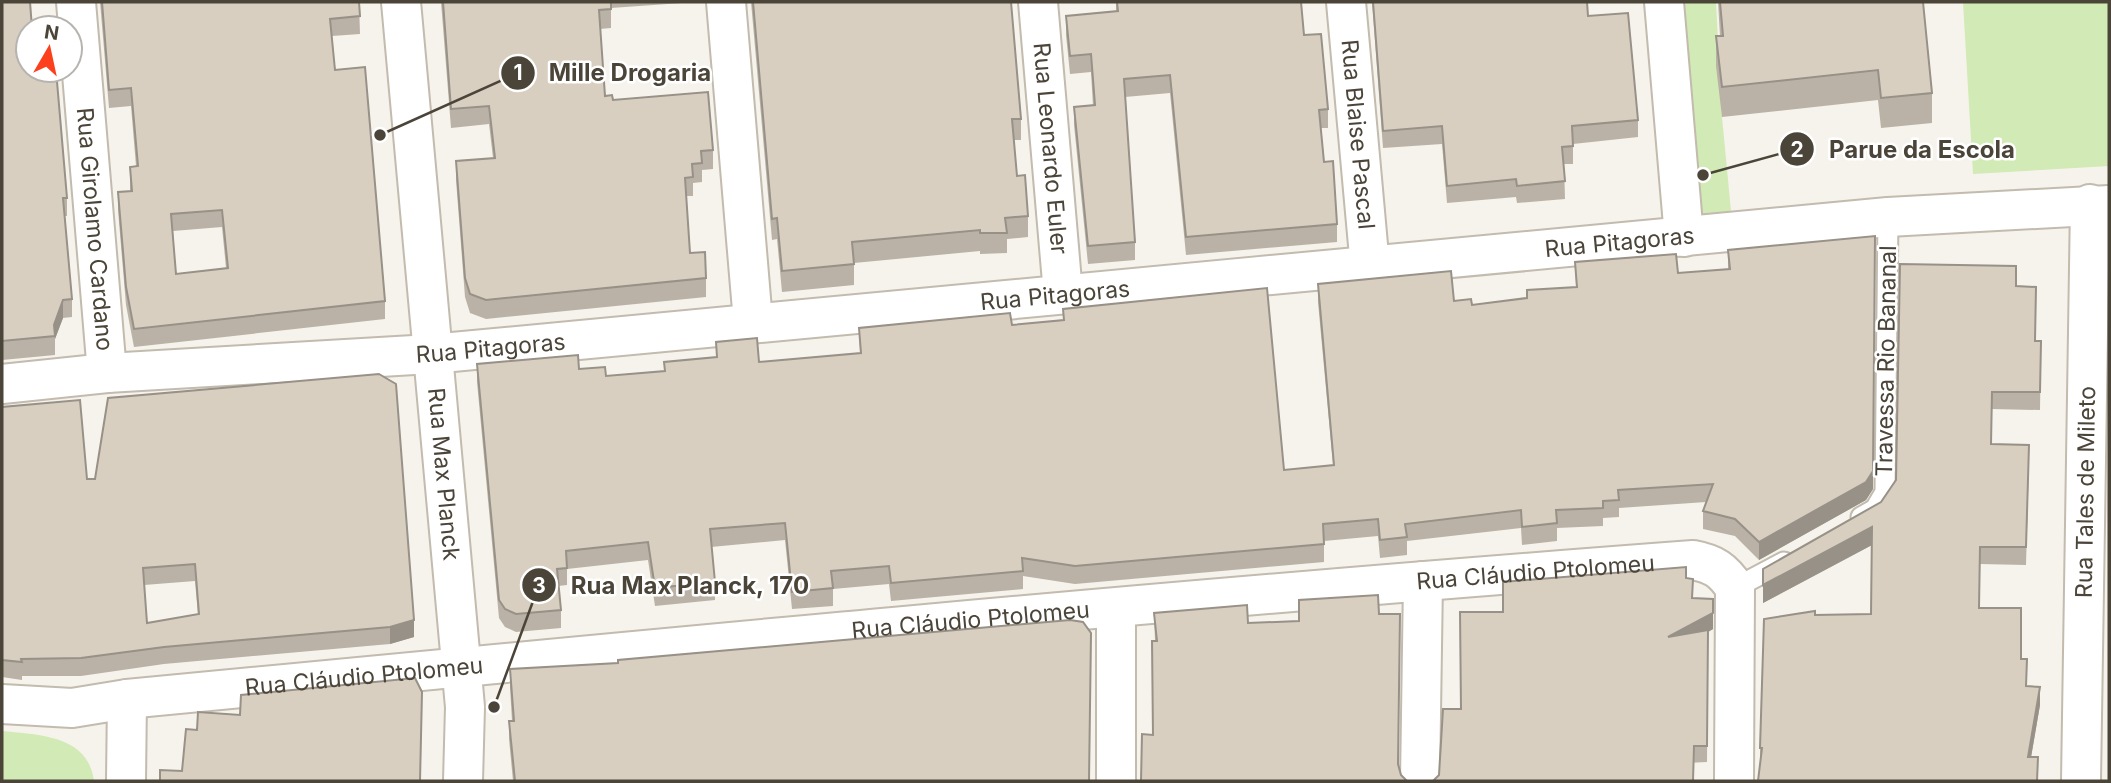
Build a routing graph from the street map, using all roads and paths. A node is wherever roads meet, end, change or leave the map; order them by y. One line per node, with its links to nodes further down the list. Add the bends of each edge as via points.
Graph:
1 (76, 2): 14 (street, Rua Girolamo Cardano)
2 (401, 2): 13 (street, Rua Max Planck)
3 (726, 2): 12 (street)
4 (1038, 2): 11 (street, Rua Leonardo Euler)
5 (1346, 2): 10 (street, Rua Blaise Pascal)
6 (1664, 2): 9 (street)
7 (2099, 205): 8 (street, Rua Pitagoras); 19 (street, Rua Tales de Mileto)
8 (1888, 217): 9 (street, Rua Pitagoras); 16 (lane, Travessa Rio Bananal, via 1885,492 1875,509)
9 (1684, 237): 10 (street, Rua Pitagoras)
10 (1370, 267): 11 (street, Rua Pitagoras)
11 (1063, 294): 12 (street, Rua Pitagoras)
12 (753, 322): 13 (street, Rua Pitagoras)
13 (431, 354): 14 (street, Rua Pitagoras); 22 (street, Rua Max Planck)
14 (107, 373): 15 (street, Rua Pitagoras)
15 (2, 384)
16 (1842, 529)
17 (1797, 555): 20 (lane)
18 (1423, 580): 20 (street, Rua Cláudio Ptolomeu, via 1693,560 1712,563); 21 (street, Rua Cláudio Ptolomeu); 28 (street)
19 (2096, 587): 30 (street, Rua Tales de Mileto)
20 (1735, 588): 29 (street)
21 (1116, 608): 22 (street, Rua Cláudio Ptolomeu); 27 (street)
22 (462, 667): 23 (street, Rua Cláudio Ptolomeu); 26 (street, Rua Max Planck)
23 (127, 699): 24 (street, Rua Cláudio Ptolomeu, via 72,708); 25 (street)
24 (2, 704)
25 (126, 781)
26 (463, 781)
27 (1116, 781)
28 (1420, 781)
29 (1734, 781)
30 (2081, 781)

